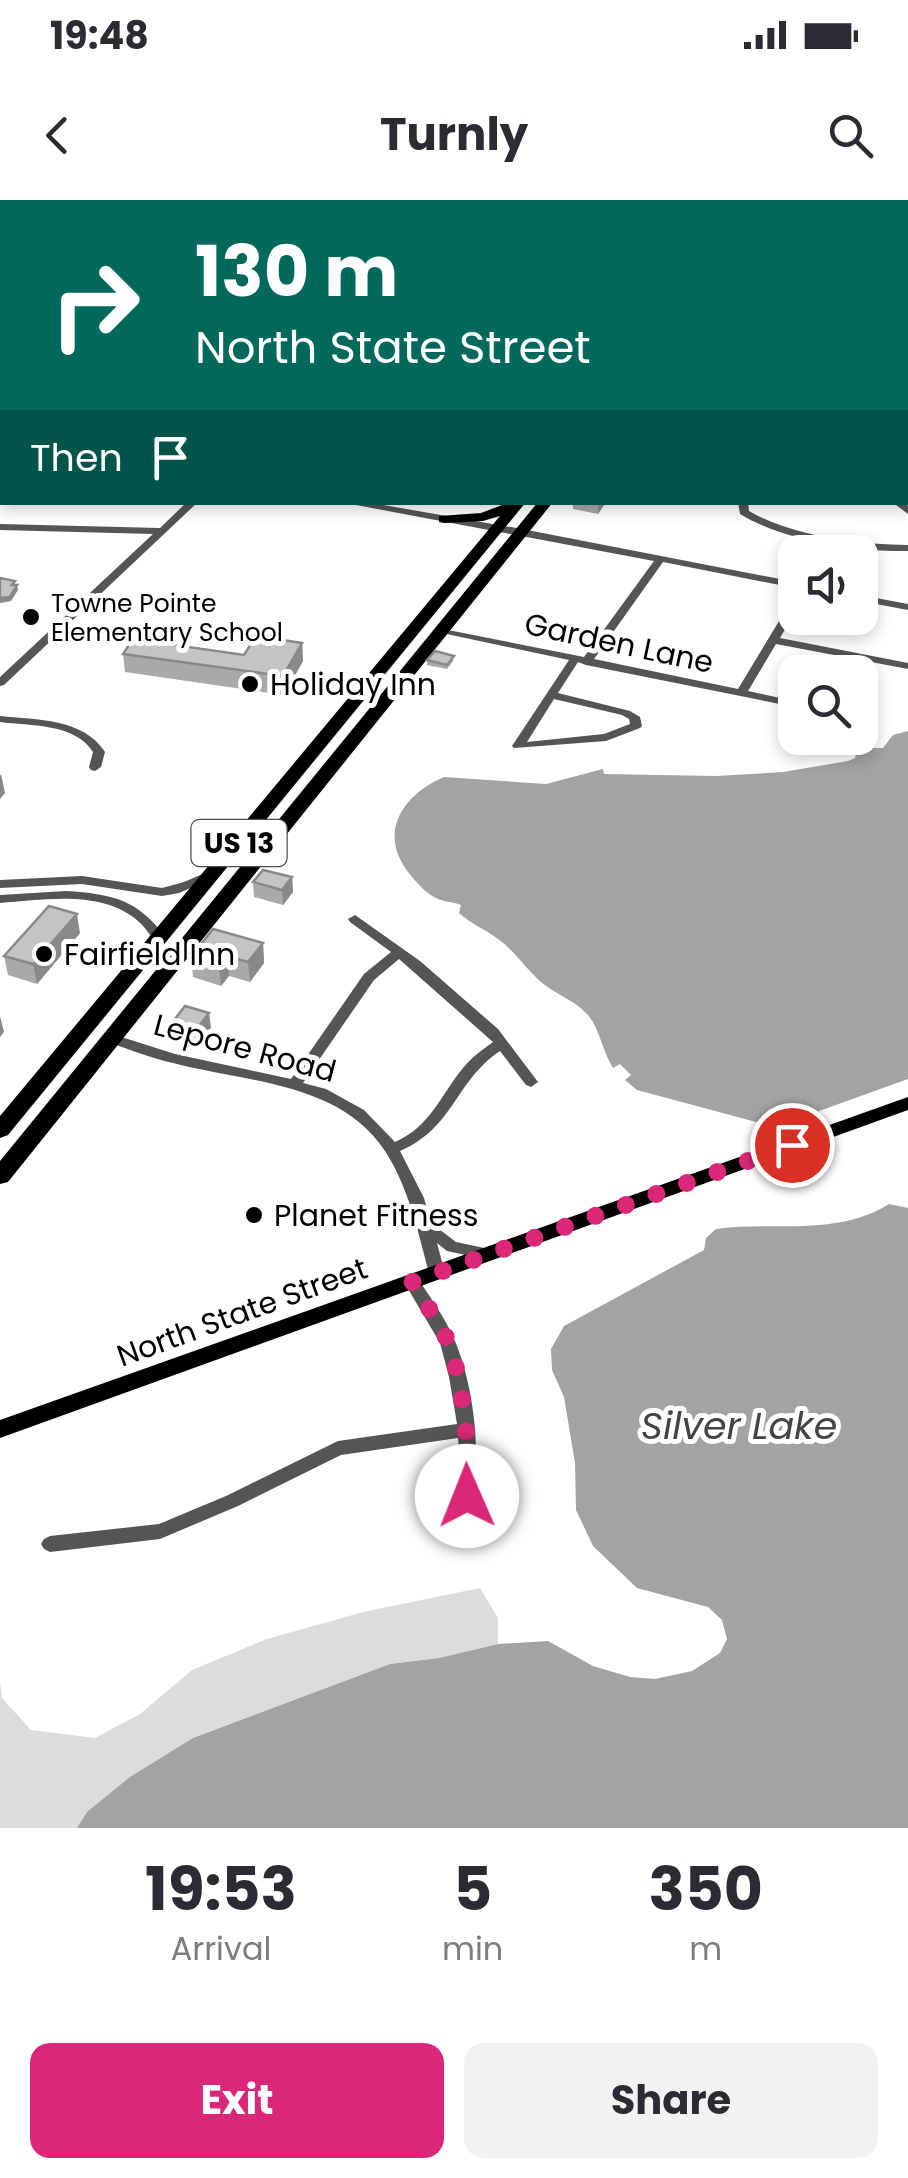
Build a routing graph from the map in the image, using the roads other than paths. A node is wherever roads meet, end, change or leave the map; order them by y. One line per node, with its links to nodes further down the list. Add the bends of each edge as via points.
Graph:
1 (190, 505): 10 (street)
2 (362, 505): 7 (street)
3 (512, 505): 7 (highway, via 483,518)
4 (517, 505): 9 (highway, US 13)
5 (544, 505): 11 (highway, US 13)
6 (743, 505): 12 (street, via 763,524)
7 (444, 520): 9 (street); 13 (highway, via 472,537)
8 (0, 526): 10 (street)
9 (498, 528): 11 (street); 13 (highway, US 13)
10 (162, 531): 23 (street)
11 (522, 532): 14 (street); 18 (highway, US 13)
12 (908, 548)
13 (476, 554): 29 (highway, US 13)
14 (660, 559): 15 (street); 21 (street)
15 (778, 582)
16 (878, 602): 17 (street)
17 (908, 608)
18 (442, 630): 21 (street, Garden Lane); 31 (highway, US 13)
19 (778, 634): 20 (street)
20 (775, 640): 22 (street); 24 (street)
21 (580, 661): 24 (street, Garden Lane); 25 (street)
22 (908, 666)
23 (0, 682)
24 (740, 694): 26 (street, Garden Lane)
25 (552, 695): 25 (street, via 626,713 636,726 606,737 518,746)
26 (778, 701)
27 (0, 718): 28 (street, via 90,739 99,752)
28 (95, 767)
29 (250, 828): 30 (highway, US 13); 31 (highway, via 261,841)
30 (217, 871): 32 (street, via 160,894 84,880); 35 (highway, US 13)
31 (238, 880): 38 (highway, US 13)
32 (0, 884)
33 (0, 899): 35 (street, via 66,895 111,901 141,912)
34 (356, 919): 36 (street)
35 (159, 938): 37 (highway, US 13)
36 (398, 953): 39 (street); 40 (street, via 369,977)
37 (117, 990): 38 (highway, via 104,1026); 43 (highway, US 13)
38 (112, 1039): 40 (street, Lepore Road); 45 (highway, US 13)
39 (502, 1044): 41 (street); 44 (street, via 471,1064 423,1137)
40 (296, 1082): 44 (street, Lepore Road, via 350,1106)
41 (531, 1082)
42 (908, 1104): 47 (main road, North State Street)
43 (0, 1130)
44 (392, 1149): 46 (street, Lepore Road)
45 (0, 1176)
46 (428, 1228): 47 (street, via 452,1247); 48 (street, Lepore Road)
47 (490, 1254): 48 (main road, North State Street)
48 (437, 1273): 49 (main road, North State Street)
49 (412, 1282): 50 (main road, North State Street); 52 (street, via 448,1342)
50 (48, 1414): 51 (main road, North State Street); 53 (main road, North State Street)
51 (0, 1429)
52 (464, 1430): 54 (street, via 470,1474); 55 (street, via 338,1448 160,1531)
53 (0, 1438)
54 (460, 1504)
55 (50, 1544)

